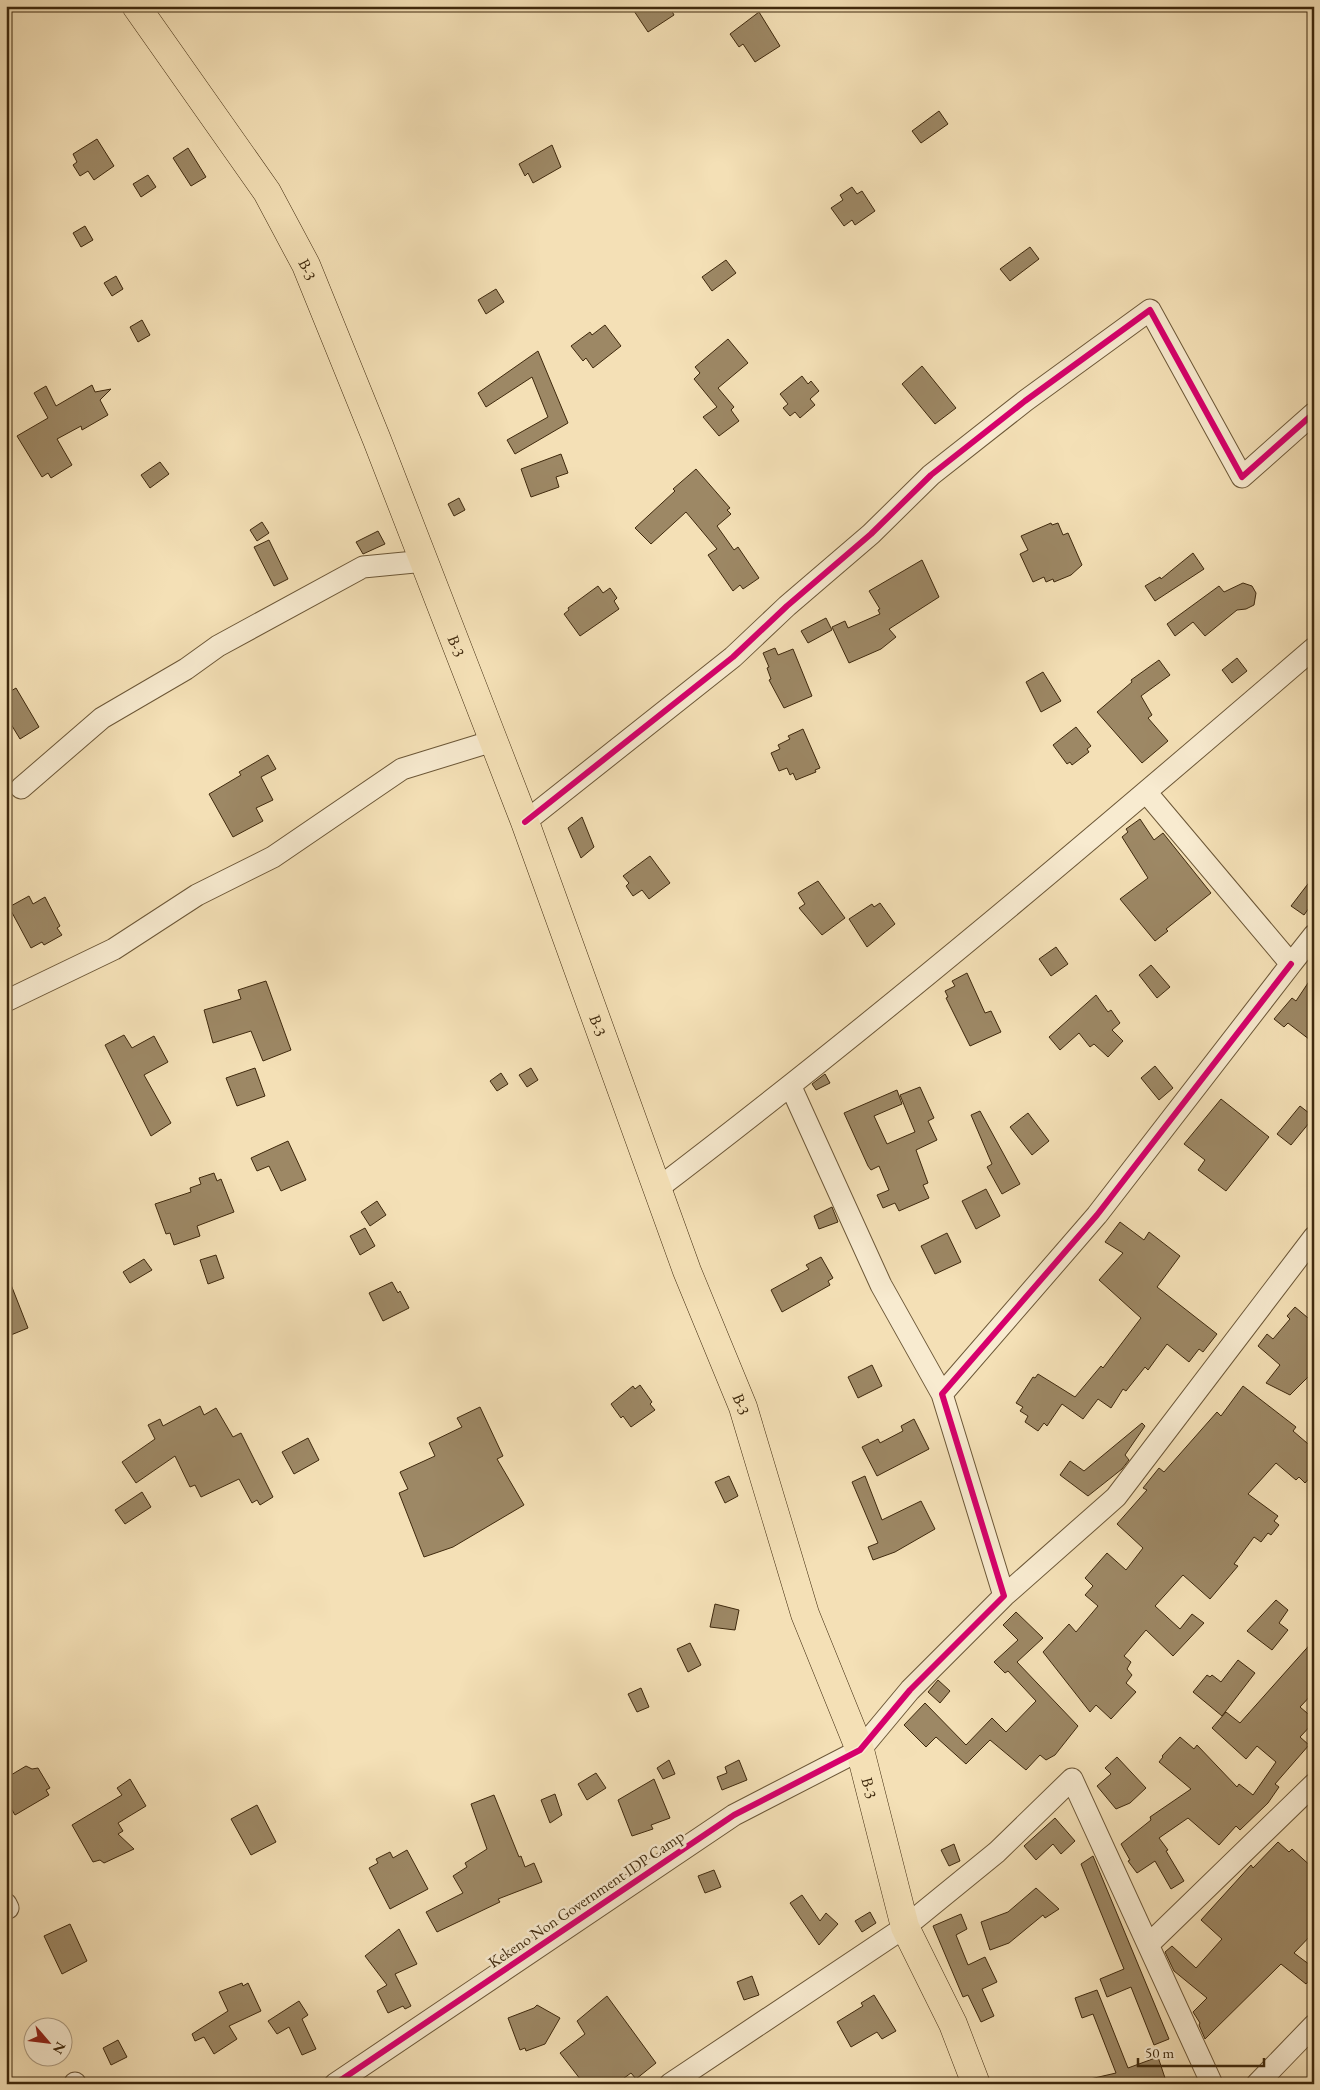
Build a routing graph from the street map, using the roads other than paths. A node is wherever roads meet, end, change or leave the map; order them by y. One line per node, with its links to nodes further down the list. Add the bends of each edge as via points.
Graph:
1 (136, 6): 3 (main road, B-3, via 267,192 306,265)
2 (1314, 413): 8 (street, via 1242,477 1150,310 1025,401 931,475 733,657)
3 (424, 561): 5 (main road, B-3); 6 (street, via 363,567 218,646 186,669 102,718)
4 (1314, 648): 7 (street)
5 (493, 741): 8 (main road, B-3); 11 (street, via 402,769 273,857 197,895 114,949)
6 (21, 788)
7 (1146, 792): 10 (street); 12 (street)
8 (525, 822): 13 (main road, B-3)
9 (1314, 935): 10 (street)
10 (1291, 964): 15 (street, via 1096,1215)
11 (6, 1001)
12 (791, 1087): 13 (street); 15 (street, via 881,1285)
13 (657, 1190): 17 (main road, B-3, via 743,1407 805,1614)
14 (1314, 1237): 16 (street, via 1116,1497)
15 (942, 1394): 16 (street)
16 (1004, 1596): 17 (street, via 910,1690)
17 (860, 1750): 19 (main road, B-3); 22 (street, Kekeno Non Government IDP Camp, via 734,1815)
18 (1314, 1784): 20 (street)
19 (905, 1927): 20 (street, via 997,1852 1072,1779); 23 (street); 24 (main road, B-3, via 954,2024)
20 (1149, 1944): 25 (street)
21 (1314, 2025): 26 (street)
22 (335, 2084)
23 (670, 2084)
24 (976, 2084)
25 (1212, 2084)
26 (1257, 2084)

